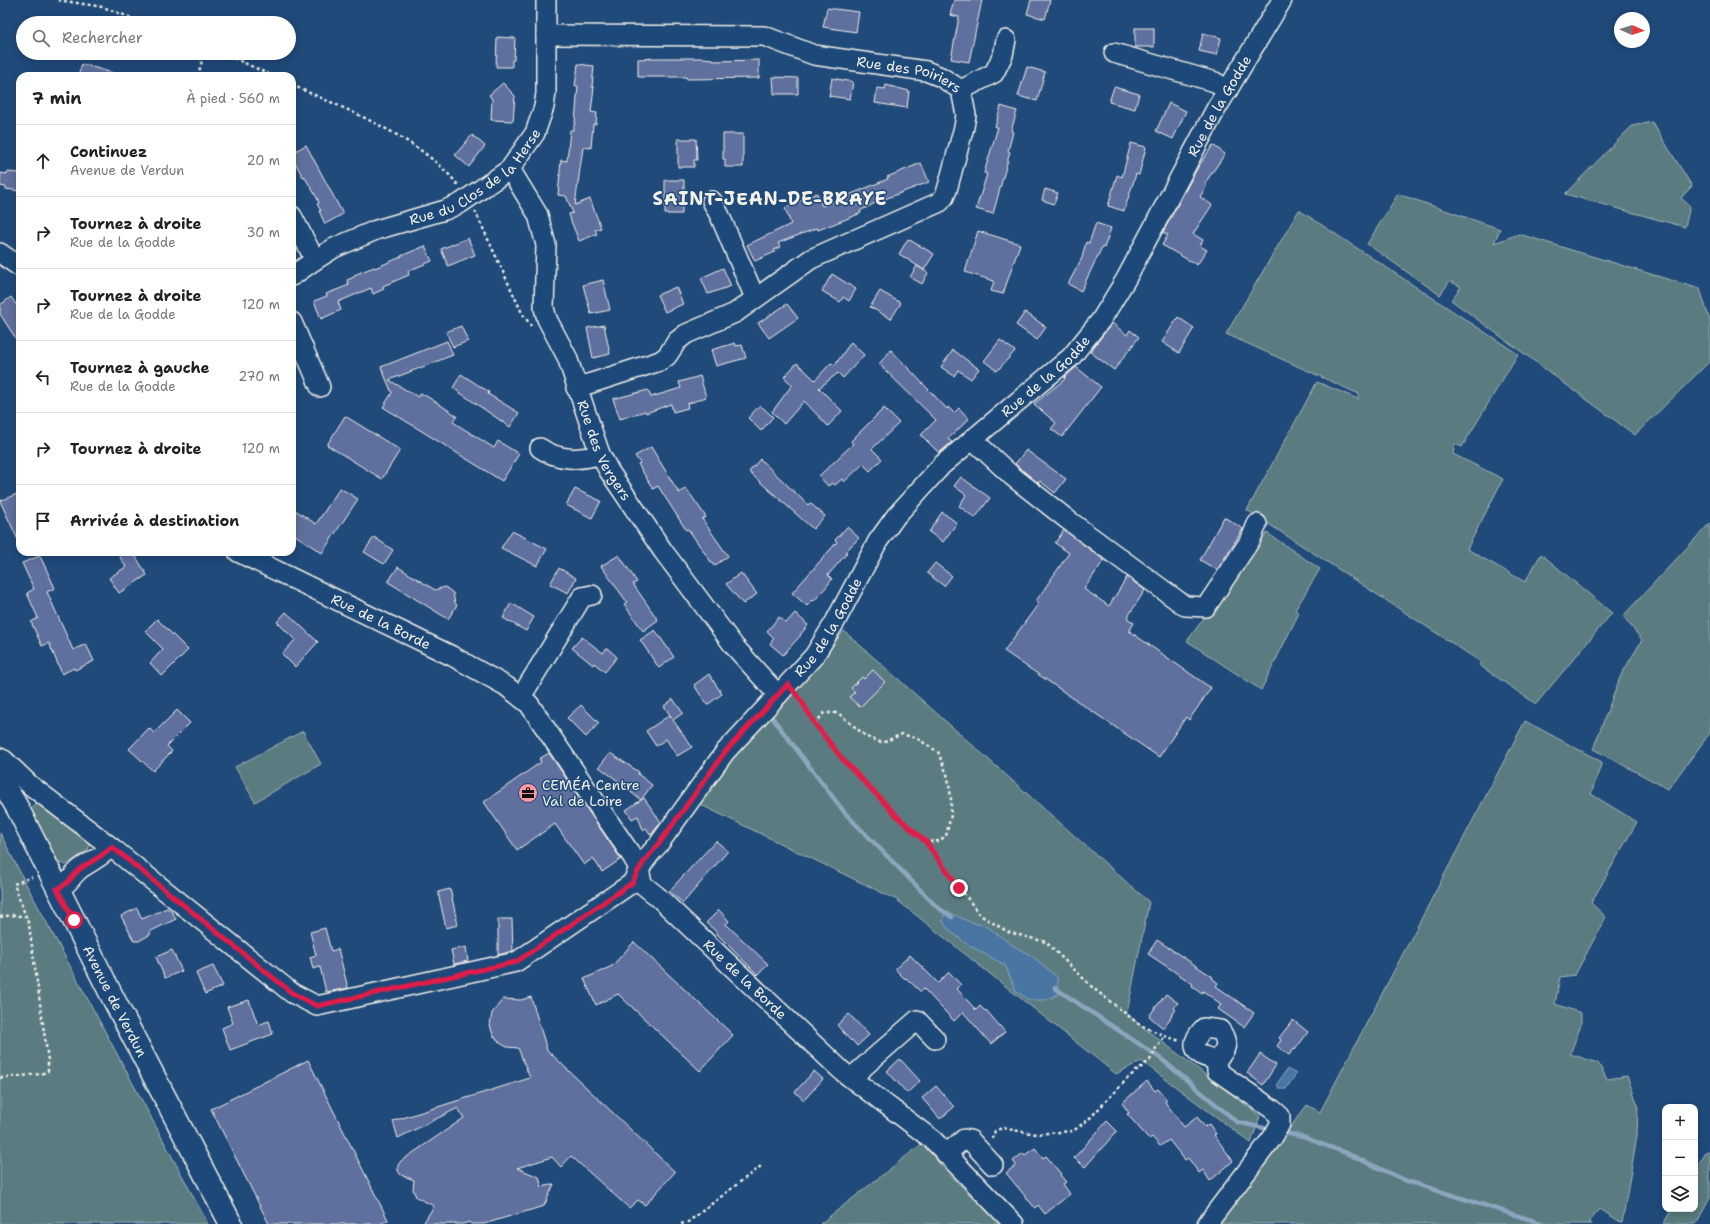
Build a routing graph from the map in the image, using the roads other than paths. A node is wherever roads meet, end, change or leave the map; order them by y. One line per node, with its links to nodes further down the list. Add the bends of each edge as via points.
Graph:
1 (546, 0): 3 (street, Rue du Clos de la Herse)
2 (1282, 0): 7 (street, Rue de la Godde)
3 (546, 35): 6 (street, Rue des Poiriers, via 764,36 814,55 926,71); 8 (street, Rue du Clos de la Herse, via 544,107 535,133)
4 (1006, 40): 6 (street, via 1003,55 994,73)
5 (1114, 53): 7 (street, via 1215,82)
6 (961, 90): 15 (street, Rue des Poiriers, via 966,115 964,127 947,190 940,202 811,259)
7 (1228, 90): 19 (street, Rue de la Godde, via 1126,280 1101,320 1072,357)
8 (510, 169): 12 (street, Rue du Clos de la Herse, via 461,203 376,230 334,248); 18 (street, Rue des Vergers, via 538,215 546,245 544,308 567,357)
9 (712, 201): 15 (street)
10 (296, 224): 12 (street)
11 (0, 253): 13 (street)
12 (315, 260): 14 (street, Rue du Clos de la Herse)
13 (16, 264)
14 (296, 273)
15 (755, 298): 18 (street, Rue des Poiriers, via 735,312 686,334 660,361)
16 (296, 331): 17 (street)
17 (320, 387)
18 (576, 388): 21 (street, Rue des Vergers)
19 (972, 439): 22 (street, via 1012,476 1068,520 1185,606 1206,607 1251,539); 25 (street, Rue de la Godde, via 942,465 896,516 878,541 814,656)
20 (540, 448): 21 (street, via 558,457 582,458)
21 (600, 454): 25 (street, Rue des Vergers, via 663,551 734,646)
22 (1257, 524)
23 (246, 556): 26 (street, Rue de la Borde, via 452,656)
24 (592, 595): 26 (street, via 582,597)
25 (783, 689): 30 (street, Rue de la Godde, via 725,752)
26 (521, 697): 30 (street, Rue de la Borde, via 529,704)
27 (0, 758): 29 (street, Rue de la Godde, via 30,785)
28 (0, 778): 31 (main road, Avenue de Verdun)
29 (112, 847): 30 (street, Rue de la Godde, via 292,993 317,1006 516,962 632,883); 31 (street, via 80,869 66,885)
30 (639, 868): 34 (street, Rue de la Borde, via 642,884)
31 (57, 889): 37 (main road, Avenue de Verdun)
32 (934, 1039): 34 (street, via 917,1020)
33 (1216, 1059): 33 (street, via 1205,1058 1197,1052 1194,1045 1197,1035 1204,1028 1220,1030 1225,1037 1227,1046); 39 (street, via 1217,1071 1280,1116 1277,1131)
34 (851, 1078): 35 (street, Rue de la Borde, via 933,1140)
35 (946, 1154): 36 (street, via 964,1139 970,1140); 38 (street, Rue de la Borde)
36 (994, 1165)
37 (231, 1224)
38 (1014, 1224)
39 (1207, 1224)

